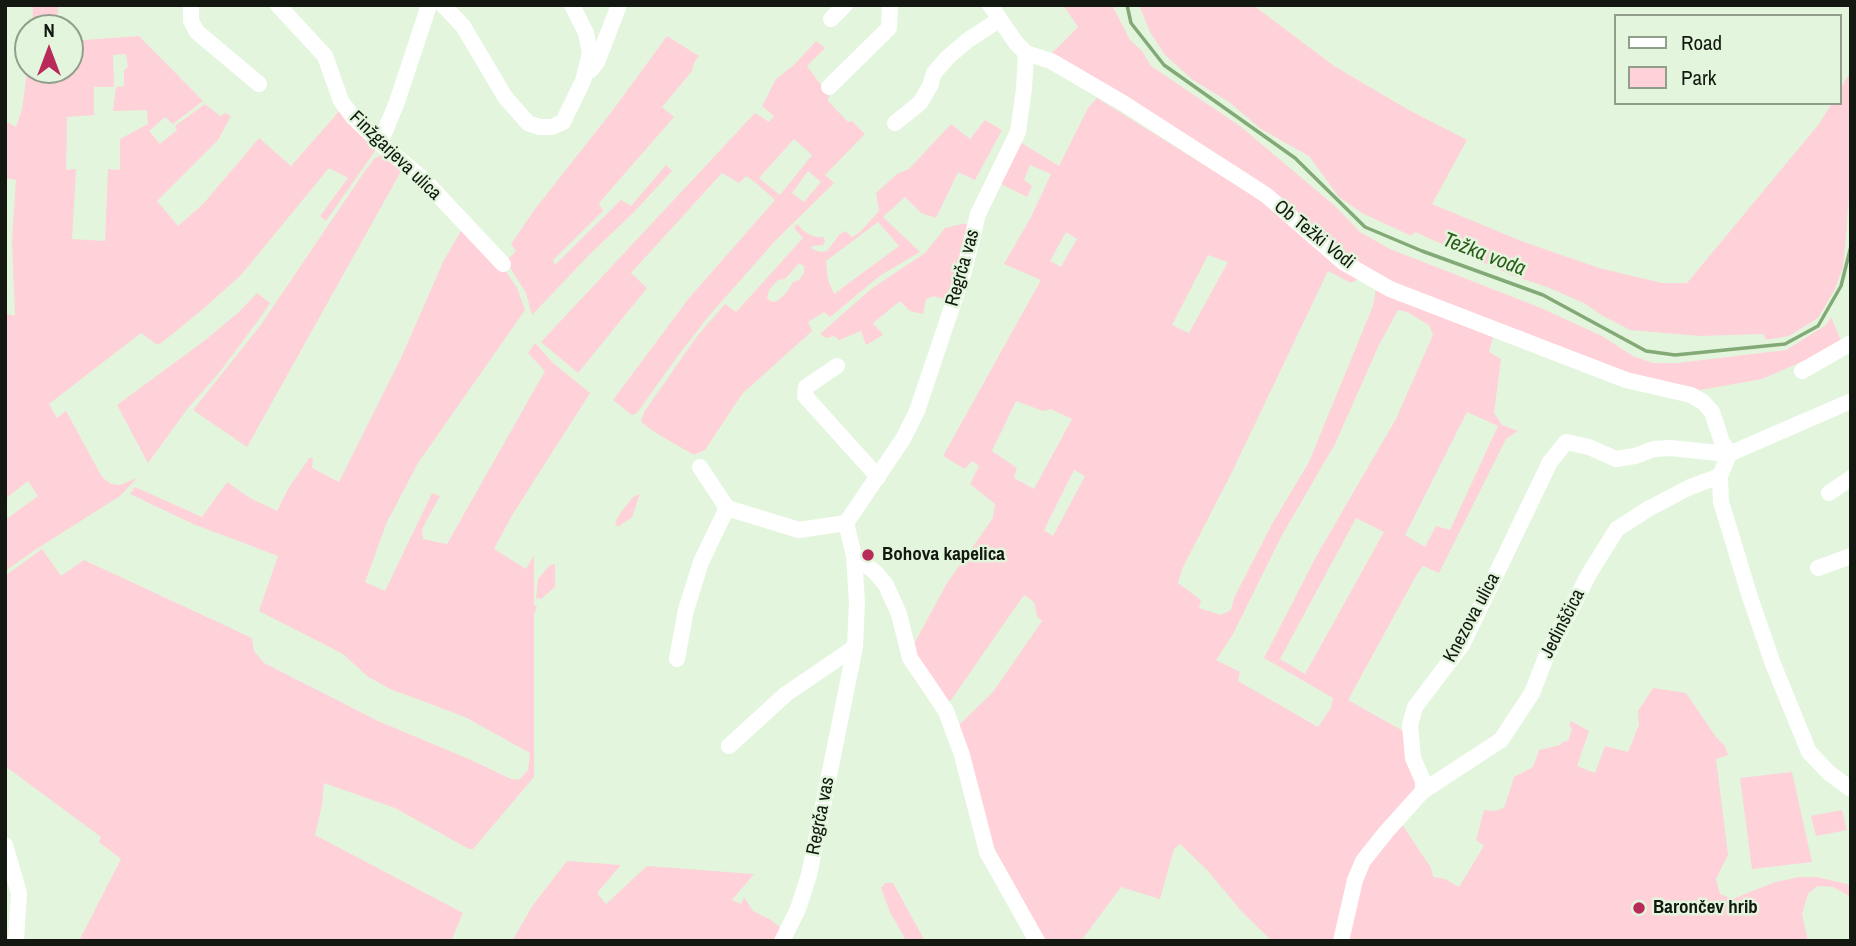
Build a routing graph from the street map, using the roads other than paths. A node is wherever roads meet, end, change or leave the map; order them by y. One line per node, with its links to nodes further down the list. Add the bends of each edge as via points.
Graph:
1 (191, 5): 14 (street, via 197,32)
2 (278, 5): 17 (street, Finžgarjeva ulica, via 326,56 341,101)
3 (429, 5): 17 (street)
4 (443, 5): 13 (street, via 463,26 505,97 528,123 552,127 564,122)
5 (572, 5): 13 (street, via 590,53)
6 (620, 5): 13 (street, via 597,62)
7 (845, 5): 10 (street)
8 (890, 5): 15 (street, via 889,28)
9 (990, 5): 11 (street, Ob Težki Vodi)
10 (831, 19)
11 (999, 20): 12 (street, Ob Težki Vodi); 16 (street, via 947,58 920,103)
12 (1026, 53): 23 (street, Ob Težki Vodi, via 1051,61 1123,103 1266,195 1343,262 1390,289 1626,380 1691,395 1712,412); 26 (street, Regrča vas, via 1017,132 978,214 917,411)
13 (583, 81)
14 (258, 84)
15 (829, 87)
16 (895, 123)
17 (380, 143): 18 (street, Finžgarjeva ulica, via 423,178)
18 (503, 264)
19 (1851, 343): 21 (street)
20 (837, 366): 26 (street, via 806,387 805,396)
21 (1802, 371)
22 (1851, 401): 23 (street)
23 (1729, 454): 25 (street); 38 (street, Knezova ulica, via 1670,448 1616,459 1566,442 1550,462 1462,646 1415,707 1410,725 1413,758)
24 (700, 467): 29 (street)
25 (1720, 476): 37 (street, via 1721,502 1749,597 1810,752); 38 (street, Jedinščica, via 1648,509 1617,530 1590,572 1532,692 1501,740)
26 (878, 477): 30 (street, Regrča vas)
27 (1851, 478): 28 (street)
28 (1829, 493)
29 (727, 508): 30 (street, via 799,530); 35 (street, via 701,562)
30 (846, 523): 31 (street, Regrča vas)
31 (854, 556): 34 (street, Regrča vas); 42 (street, via 886,585 910,658 946,711 987,852)
32 (1851, 556): 33 (street)
33 (1818, 568)
34 (855, 647): 36 (street, via 786,694); 41 (street, Regrča vas, via 809,875)
35 (677, 659)
36 (729, 746)
37 (1851, 789)
38 (1423, 791): 43 (street, via 1363,861 1354,880)
39 (5, 845): 40 (street, via 19,893)
40 (16, 941)
41 (782, 941)
42 (1037, 941)
43 (1342, 941)

